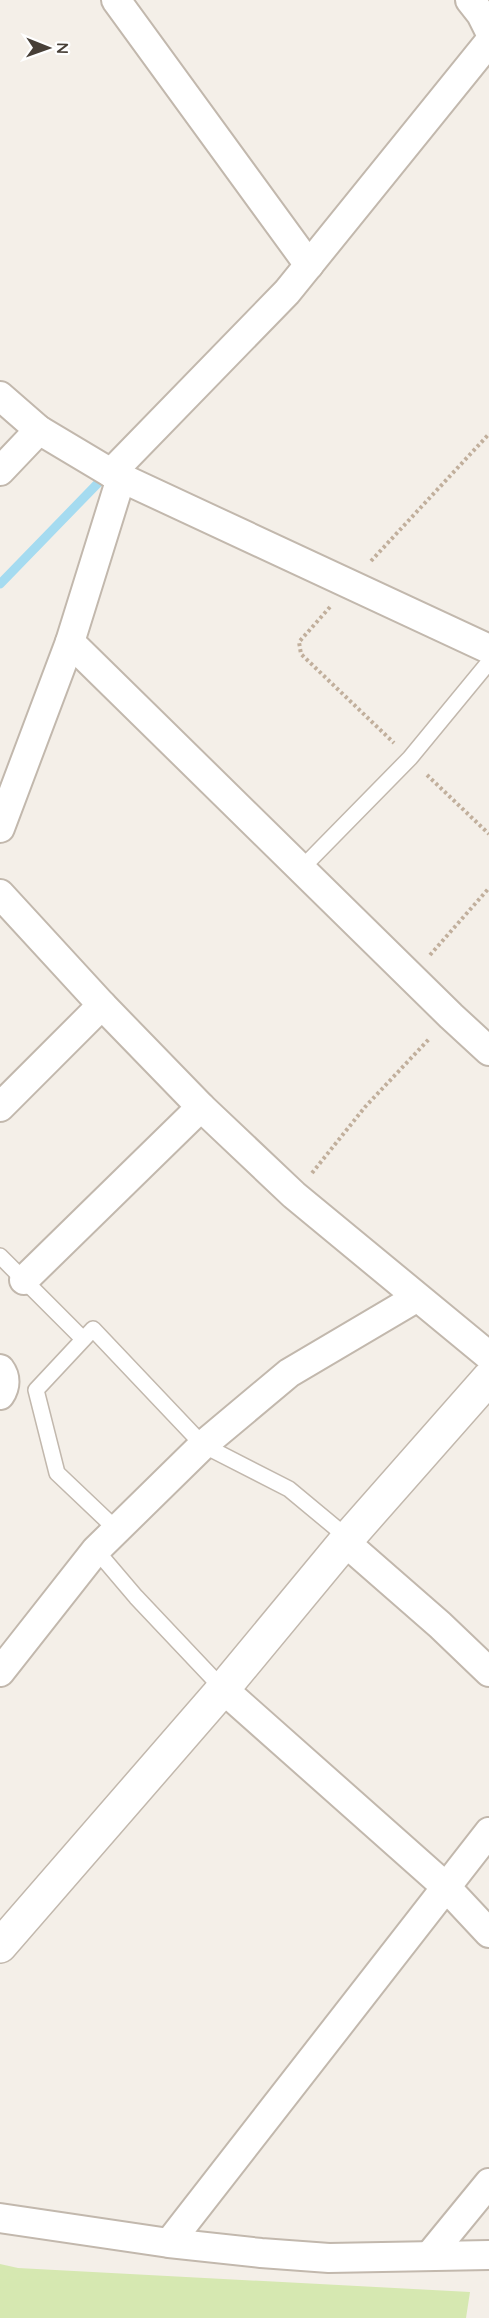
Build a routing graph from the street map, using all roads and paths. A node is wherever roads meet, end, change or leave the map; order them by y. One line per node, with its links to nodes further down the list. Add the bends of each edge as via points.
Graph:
1 (116, 0): 5 (street)
2 (470, 0): 3 (street)
3 (489, 30)
4 (489, 42): 5 (street)
5 (309, 265): 10 (street)
6 (0, 396): 7 (street)
7 (39, 430): 9 (street); 10 (street)
8 (489, 434): 11 (path)
9 (0, 471)
10 (116, 475): 11 (street); 12 (street)
11 (349, 584): 13 (street); 15 (path, via 299,642 301,654)
12 (70, 642): 16 (street); 18 (street)
13 (489, 649)
14 (489, 662): 15 (lane)
15 (410, 758): 17 (path); 18 (lane)
16 (0, 825)
17 (489, 834)
18 (301, 869): 21 (street)
19 (489, 888): 21 (path)
20 (0, 894): 22 (street)
21 (412, 977): 23 (street)
22 (102, 1005): 25 (street); 26 (street)
23 (451, 1016): 24 (street); 27 (path, via 365,1107)
24 (489, 1051)
25 (0, 1107)
26 (201, 1107): 27 (street); 29 (street)
27 (294, 1195): 30 (street)
28 (0, 1256): 29 (lane)
29 (24, 1280): 31 (lane)
30 (416, 1298): 32 (street); 36 (street, via 289,1373)
31 (83, 1339): 36 (lane, via 93,1329); 37 (lane, via 36,1390 57,1473)
32 (489, 1356)
33 (0, 1369): 35 (street, via 5,1381)
34 (489, 1378): 38 (street)
35 (0, 1395)
36 (203, 1445): 37 (street); 38 (lane, via 289,1489)
37 (117, 1530): 39 (street)
38 (346, 1540): 41 (street); 42 (street)
39 (96, 1550): 40 (street); 42 (lane)
40 (0, 1672)
41 (489, 1672)
42 (223, 1689): 44 (street); 45 (street)
43 (489, 1832): 44 (street)
44 (446, 1887): 46 (street); 49 (street)
45 (4, 1932)
46 (489, 1933)
47 (489, 2183): 50 (street)
48 (0, 2218): 49 (street)
49 (169, 2243): 50 (street, via 329,2258)
50 (430, 2255): 51 (street)
51 (489, 2255)

